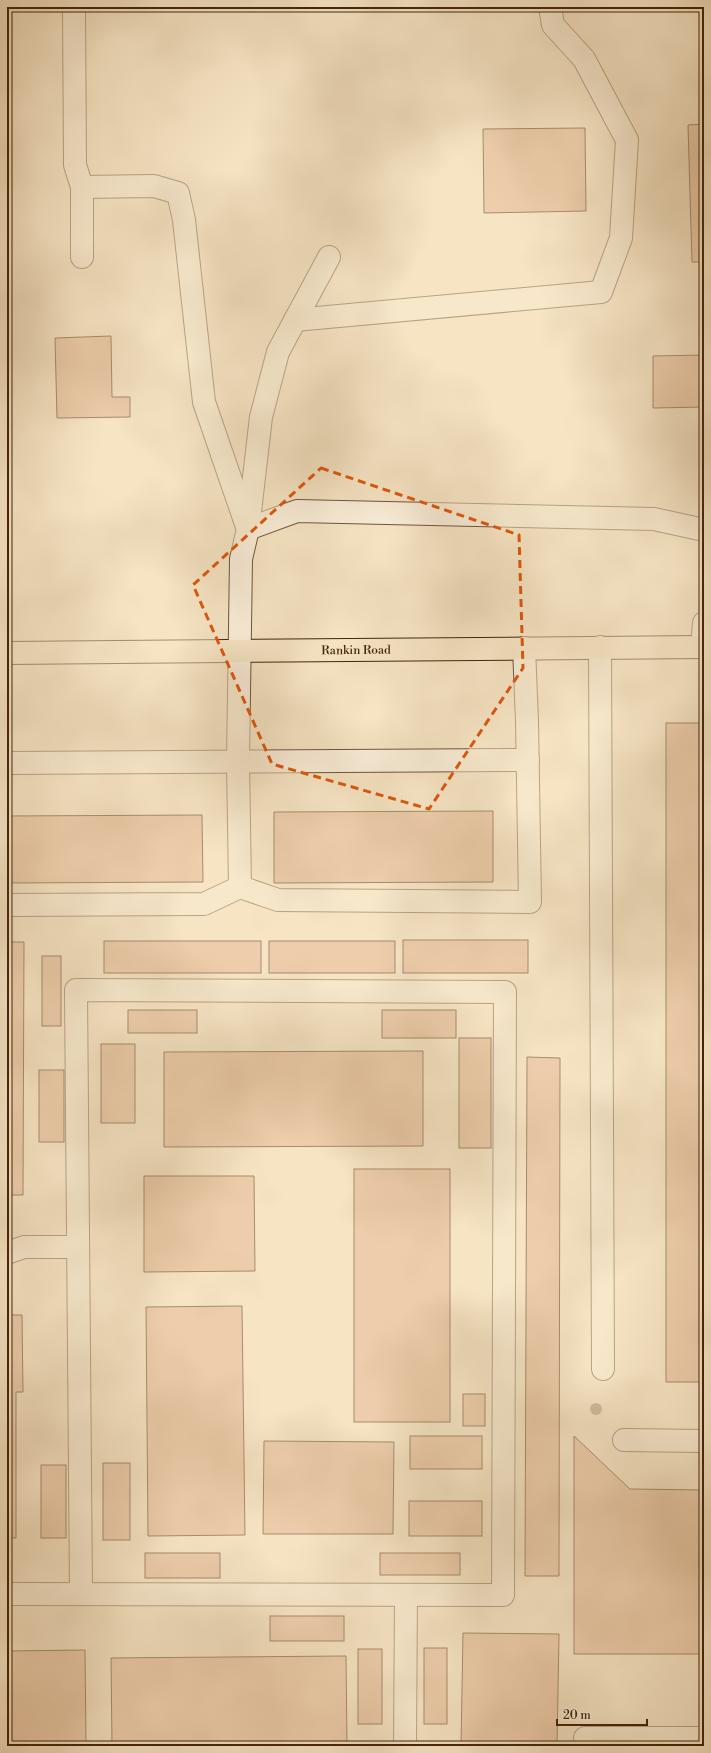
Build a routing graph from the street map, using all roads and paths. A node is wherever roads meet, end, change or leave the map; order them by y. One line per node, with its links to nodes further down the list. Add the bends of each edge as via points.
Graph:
1 (74, 7): 3 (lane, via 75,164)
2 (550, 7): 6 (lane, via 552,25 584,58 627,140 621,238 602,292)
3 (82, 187): 4 (lane); 7 (lane, via 154,186 178,193 184,220 204,402)
4 (82, 257)
5 (330, 257): 6 (lane)
6 (295, 320): 7 (lane, via 278,352 261,417)
7 (248, 529): 8 (lane, via 297,511 654,519); 13 (lane, via 241,558)
8 (704, 530)
9 (704, 623): 11 (lane)
10 (600, 647): 11 (main road, Rankin Road); 12 (main road, Rankin Road); 22 (lane)
11 (703, 647)
12 (524, 648): 13 (main road, Rankin Road); 15 (lane)
13 (240, 651): 14 (main road, Rankin Road); 16 (lane)
14 (7, 653)
15 (528, 760): 16 (lane); 18 (lane, via 530,902 278,900)
16 (238, 761): 17 (lane); 18 (lane)
17 (7, 763)
18 (240, 887): 19 (lane, via 204,904)
19 (7, 905)
20 (13, 1247): 21 (lane)
21 (78, 1247): 26 (lane); 27 (lane, via 76,990 505,992 503,1595)
22 (603, 1368)
23 (624, 1440): 24 (lane)
24 (704, 1441)
25 (7, 1594): 26 (lane)
26 (81, 1594): 27 (lane)
27 (406, 1595): 30 (lane)
28 (585, 1738): 29 (lane)
29 (704, 1738)
30 (405, 1746)

